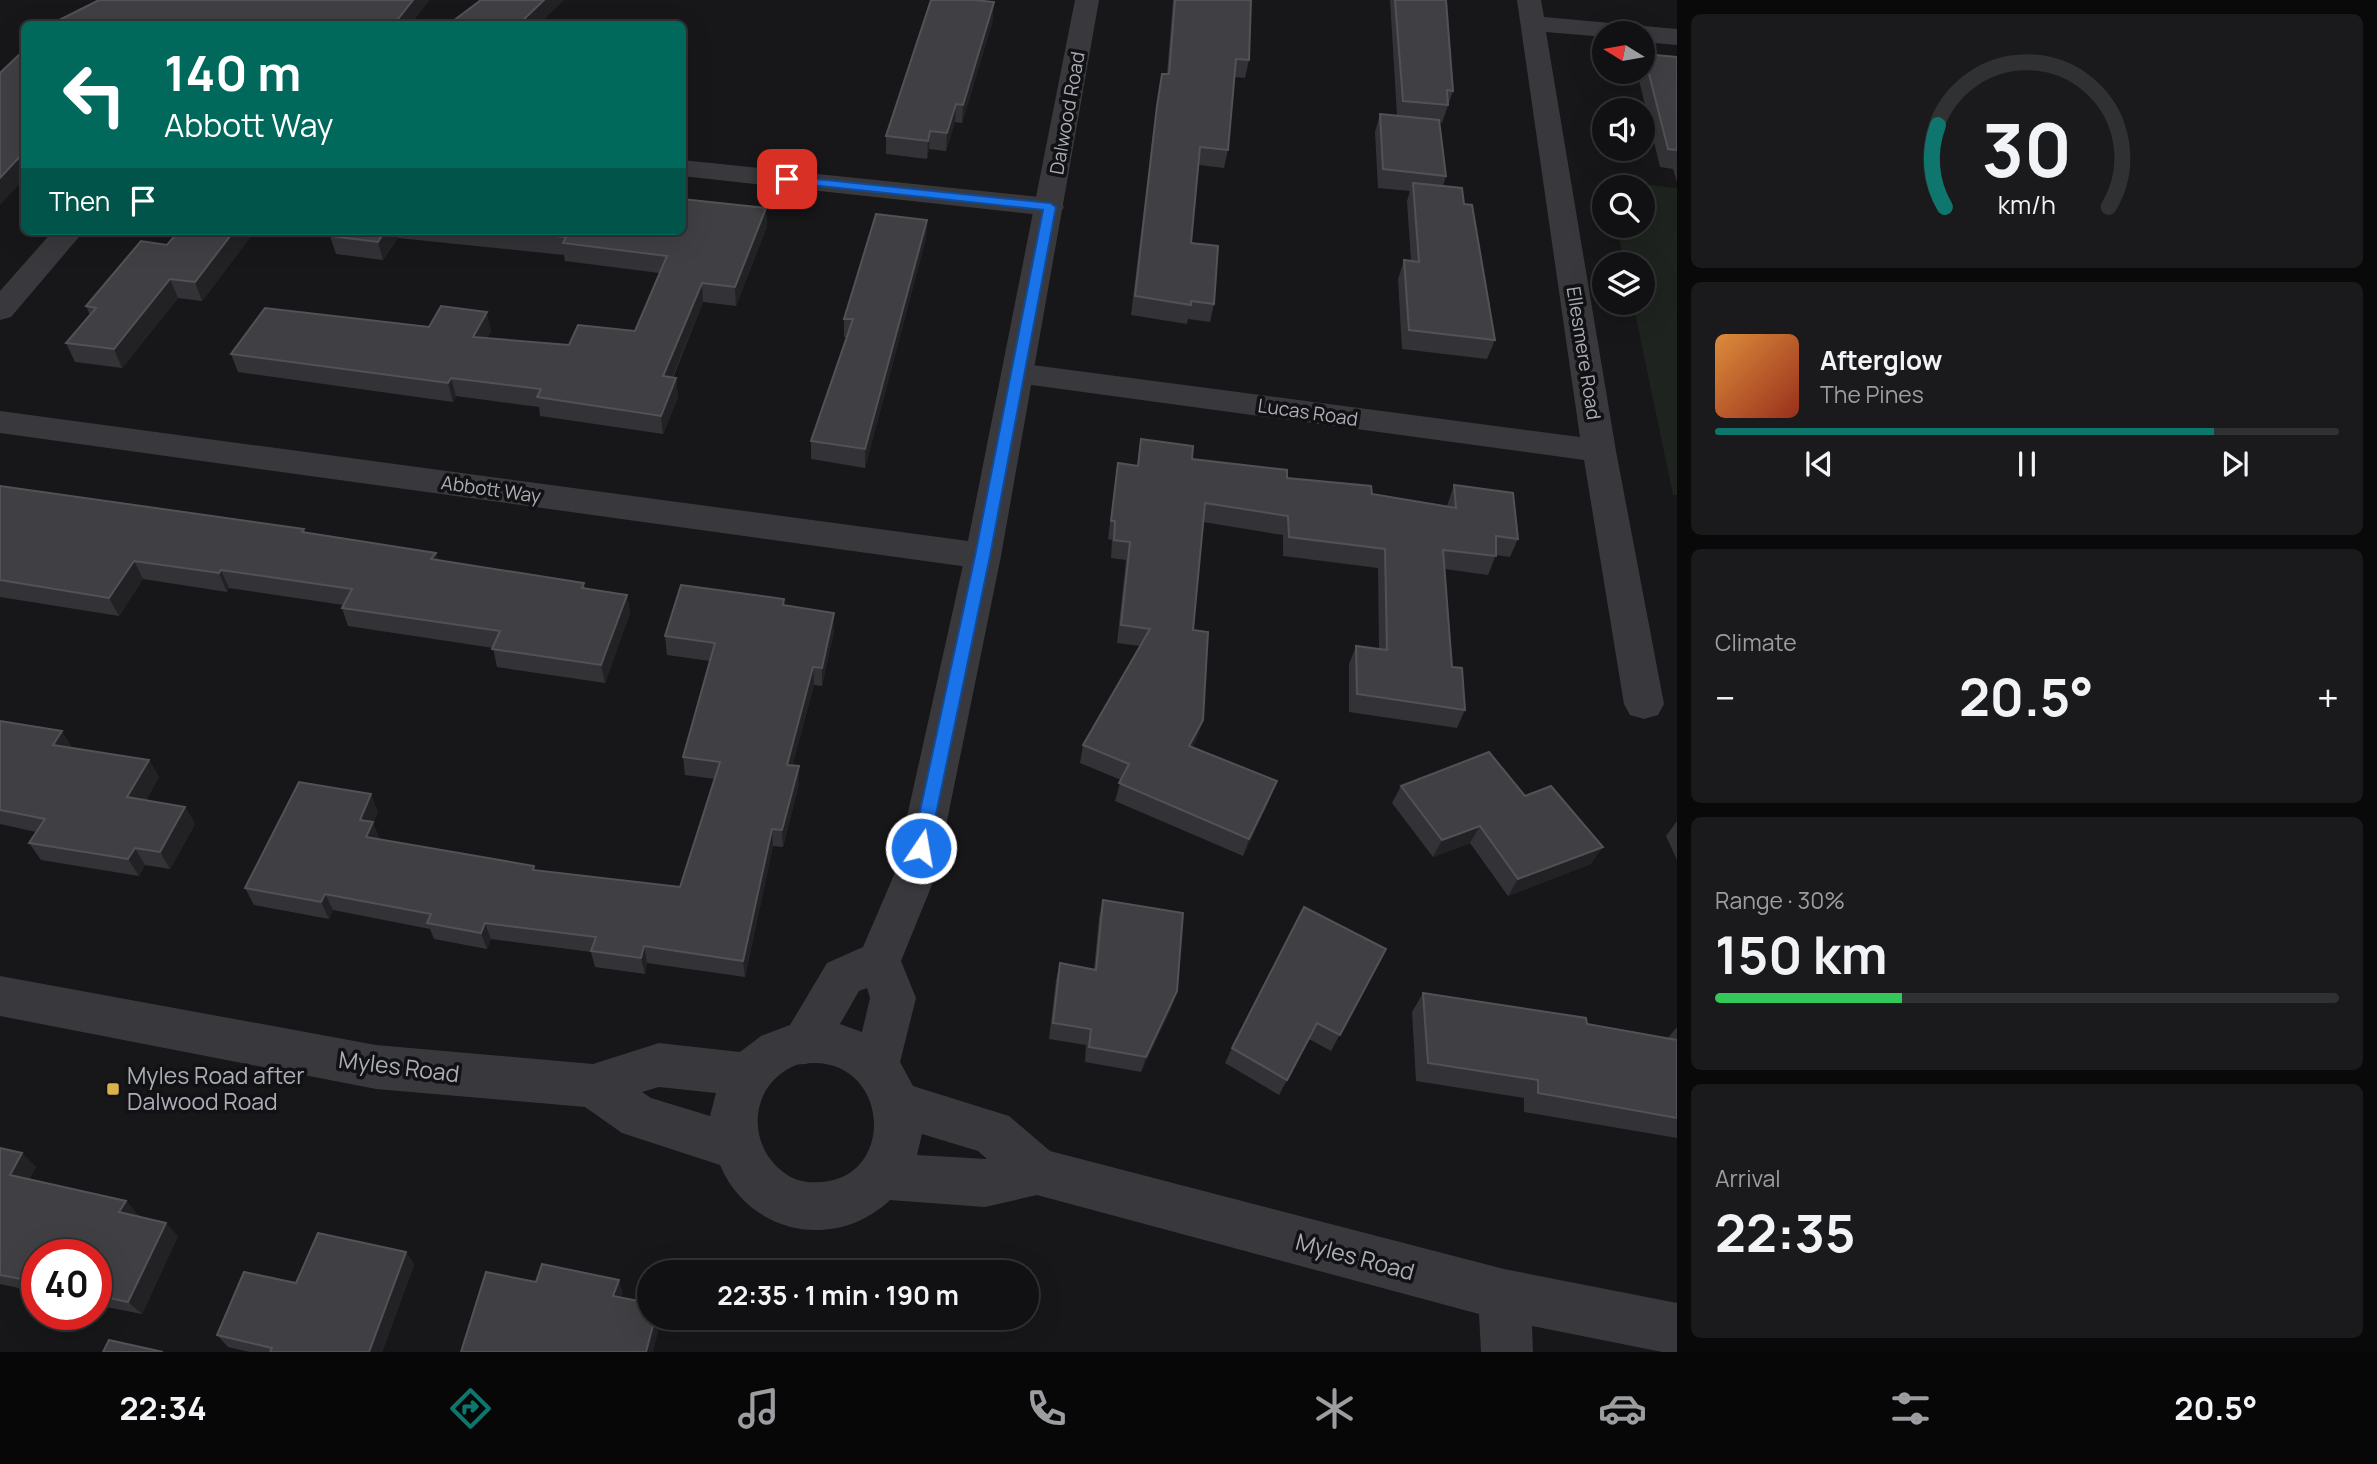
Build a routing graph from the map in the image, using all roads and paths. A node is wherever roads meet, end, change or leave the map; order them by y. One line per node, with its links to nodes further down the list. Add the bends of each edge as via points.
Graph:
1 (1087, 0): 7 (street, Dalwood Road)
2 (1531, 12): 3 (street); 12 (street, Ellesmere Road)
3 (1592, 24)
4 (1656, 35): 5 (street)
5 (1677, 37)
6 (686, 168): 7 (street)
7 (1050, 207): 10 (street, Dalwood Road)
8 (66, 235): 9 (street)
9 (0, 310)
10 (1017, 373): 12 (street, Lucas Road); 13 (street, Dalwood Road)
11 (0, 422): 13 (street, Abbott Way)
12 (1599, 451): 14 (street, Ellesmere Road)
13 (983, 556): 15 (street, Dalwood Road, via 915,874)
14 (1644, 704)
15 (879, 961): 17 (street, via 844,978); 19 (street, via 893,998)
16 (0, 996): 20 (street, Myles Road, via 376,1067)
17 (804, 1044): 18 (street, Myles Road, via 783,1050); 19 (street, Myles Road, via 830,1044 855,1052)
18 (749, 1075): 20 (street, Myles Road, via 659,1065); 21 (street, Myles Road, via 736,1097 731,1122)
19 (887, 1085): 22 (street, Myles Road, via 992,1132); 23 (street, Myles Road, via 901,1129 895,1154)
20 (593, 1086): 21 (street, Myles Road, via 639,1117)
21 (734, 1146): 23 (street, Myles Road, via 744,1170 762,1188 784,1200 810,1205 837,1203)
22 (1037, 1171): 23 (street, Myles Road, via 985,1183); 24 (street, Myles Road)
23 (880, 1176)
24 (1504, 1295): 25 (street, Myles Road); 26 (street)
25 (1677, 1329)
26 (1507, 1352)

